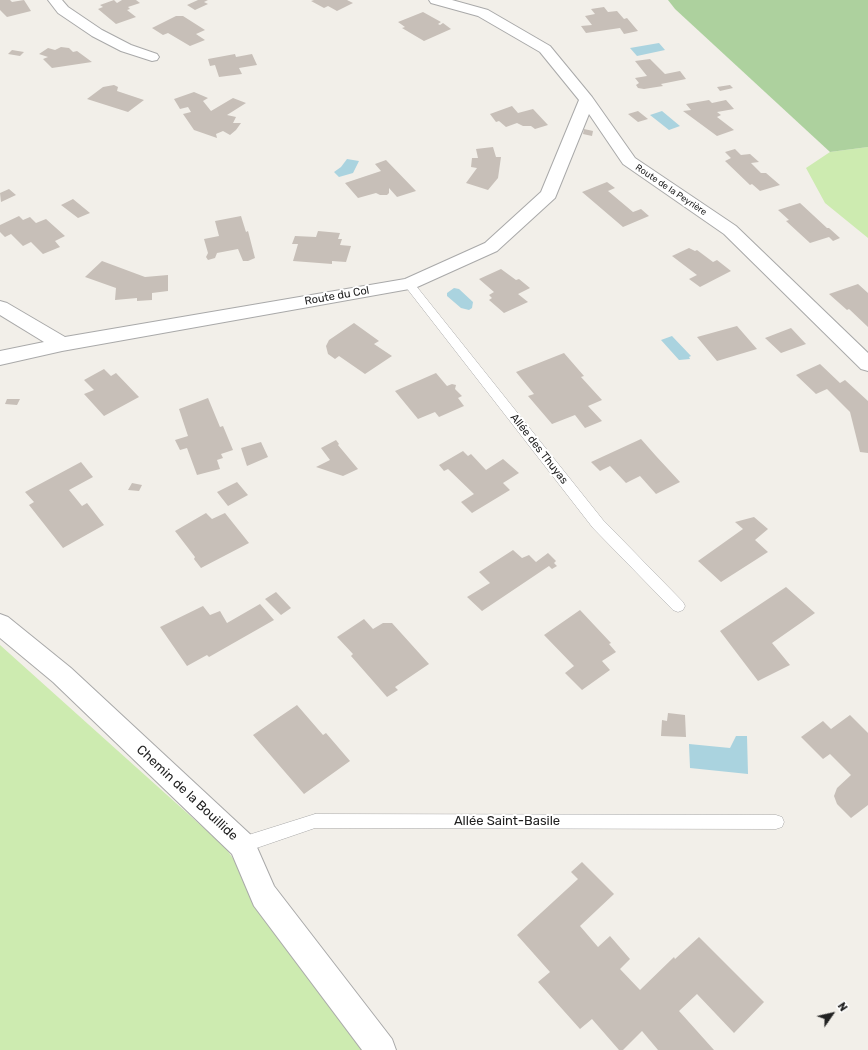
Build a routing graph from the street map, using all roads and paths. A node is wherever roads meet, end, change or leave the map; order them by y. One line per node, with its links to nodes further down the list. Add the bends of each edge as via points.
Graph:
1 (55, 0): 3 (street, via 63,10 97,33 126,48)
2 (436, 0): 4 (street, Route de la Peyrière, via 483,13 545,49)
3 (152, 57)
4 (588, 100): 5 (street, Route du Col, via 548,194 491,247); 9 (street, Route de la Peyrière, via 629,161 730,230)
5 (409, 284): 7 (street, Route du Col); 10 (lane, Allée des Thuyas, via 598,524)
6 (0, 307): 7 (street)
7 (62, 344): 8 (street, Route du Col)
8 (0, 358)
9 (868, 364)
10 (678, 606)
11 (0, 624): 13 (street, Chemin de la Bouillide, via 62,675)
12 (776, 822): 13 (lane, Allée Saint-Basile, via 314,821)
13 (242, 845): 14 (street, Chemin de la Bouillide, via 264,896)
14 (382, 1050)

